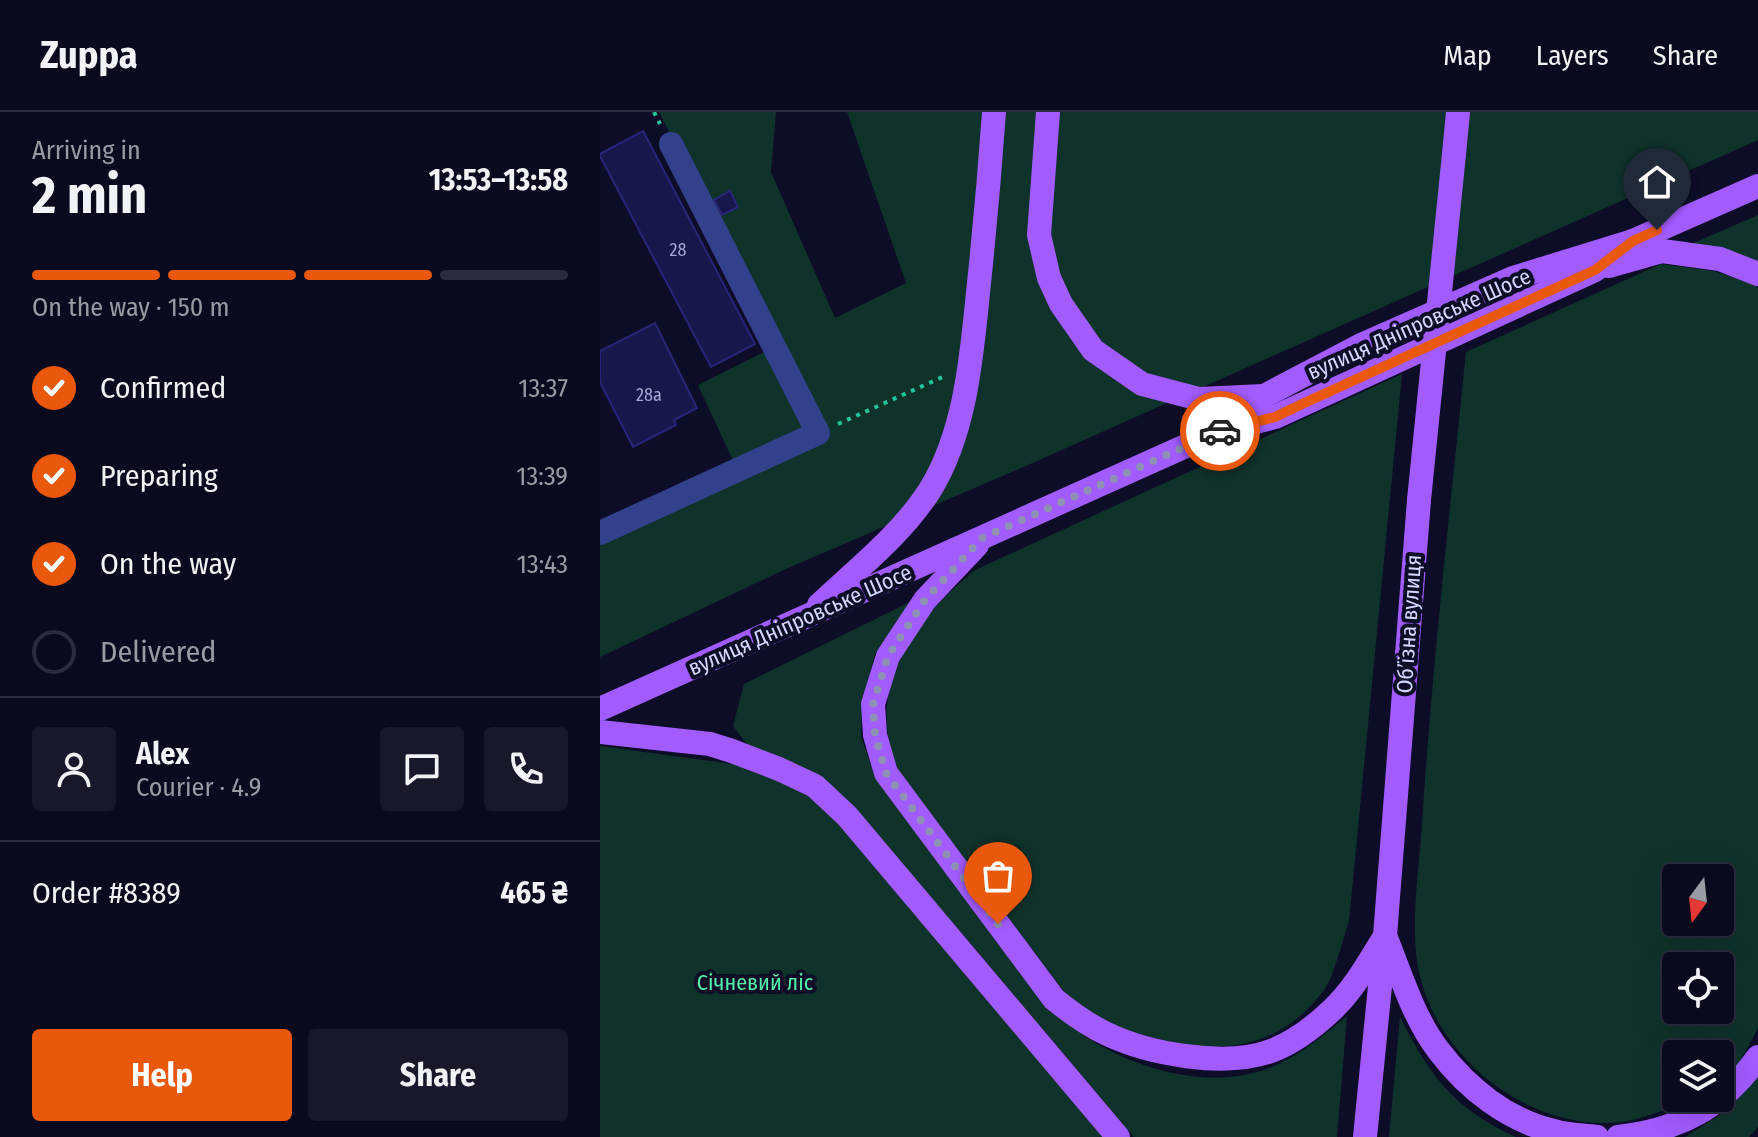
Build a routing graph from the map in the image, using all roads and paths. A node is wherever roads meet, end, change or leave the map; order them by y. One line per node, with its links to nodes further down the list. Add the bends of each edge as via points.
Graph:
1 (994, 112): 9 (main road)
2 (1048, 112): 10 (main road, via 1039,235 1055,291 1093,350 1142,384 1199,399)
3 (1458, 112): 18 (main road, Обʼїзна вулиця, bridge, via 1419,500)
4 (671, 144): 12 (lane)
5 (1758, 186): 6 (main road, вулиця Дніпровське Шосе)
6 (1633, 241): 7 (main road, вулиця Дніпровське Шосе); 10 (main road, вулиця Дніпровське Шосе, via 1513,278 1359,346)
7 (1595, 270): 8 (main road, via 1662,251 1720,259); 11 (main road, вулиця Дніпровське Шосе, via 1275,417)
8 (1758, 274)
9 (969, 365): 12 (path); 15 (main road, via 950,449 929,491)
10 (1264, 396): 11 (main road, вулиця Дніпровське Шосе)
11 (1217, 432): 14 (main road, вулиця Дніпровське Шосе)
12 (818, 433): 13 (lane)
13 (600, 533)
14 (982, 538): 15 (main road, вулиця Дніпровське Шосе); 18 (main road, via 925,600 888,656 873,704 875,735 886,773 1054,999 1107,1035 1155,1050 1191,1057 1271,1051 1303,1033 1352,990)
15 (804, 619): 16 (main road, вулиця Дніпровське Шосе)
16 (600, 709)
17 (600, 732): 20 (main road, via 710,744 815,786 847,816)
18 (1385, 936): 21 (main road, Обʼїзна вулиця); 22 (main road, via 1438,1049 1467,1082 1528,1123)
19 (1758, 1057): 23 (main road, via 1725,1093 1693,1116 1666,1129)
20 (1118, 1137)
21 (1365, 1137)
22 (1597, 1137)
23 (1618, 1137)

